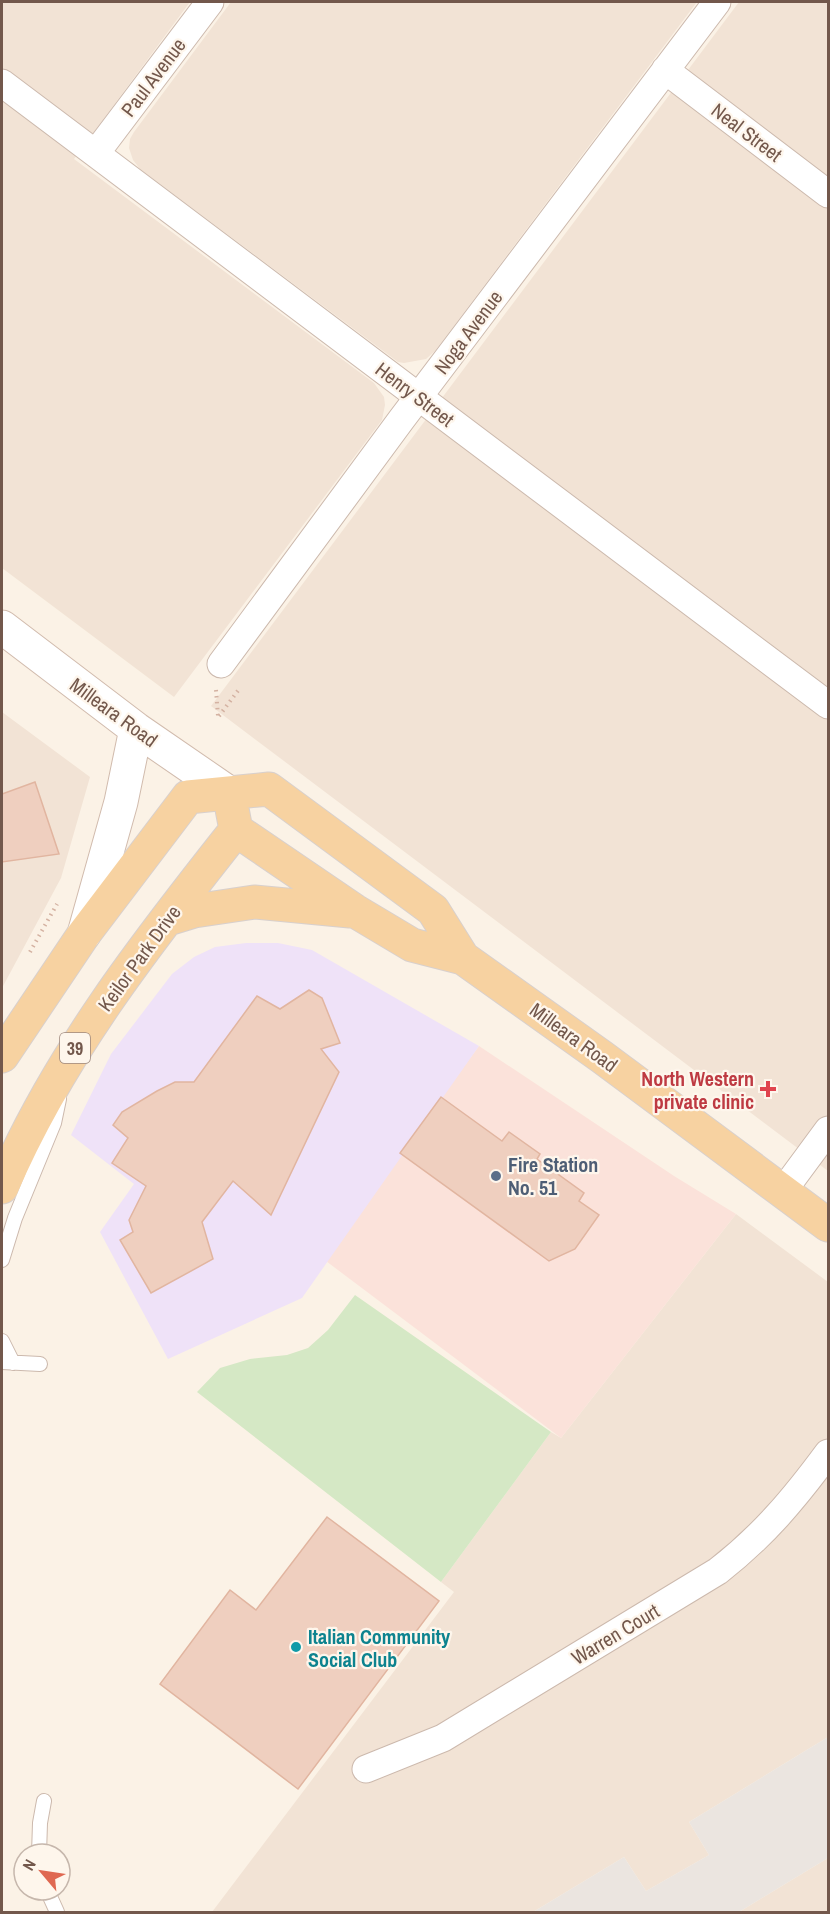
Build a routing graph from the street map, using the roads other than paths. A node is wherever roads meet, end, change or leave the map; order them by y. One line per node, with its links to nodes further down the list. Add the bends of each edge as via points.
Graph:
1 (210, 2): 5 (street, Paul Avenue)
2 (717, 2): 3 (street, Noga Avenue)
3 (665, 70): 6 (street, Neal Street); 7 (street, Noga Avenue)
4 (2, 83): 5 (street, Henry Street)
5 (96, 153): 7 (street, Henry Street)
6 (828, 194)
7 (419, 397): 9 (street, Noga Avenue); 10 (street, Henry Street)
8 (2, 627): 11 (main road, Milleara Road)
9 (221, 664)
10 (828, 705)
11 (136, 729): 12 (main road, Milleara Road); 16 (main road, via 121,802)
12 (229, 793): 13 (main road); 16 (main road, via 188,797); 17 (main road, Milleara Road, via 269,789 433,910)
13 (236, 830): 14 (main road, Milleara Road); 15 (main road, Keilor Park Drive / 39)
14 (355, 911): 15 (main road, via 254,903 194,911); 17 (main road, Milleara Road, via 412,945)
15 (168, 919): 19 (main road, Keilor Park Drive / 39)
16 (84, 934): 18 (main road)
17 (463, 958): 22 (main road, Milleara Road)
18 (2, 1056)
19 (68, 1059): 21 (main road, Keilor Park Drive / 39); 24 (lane, via 54,1123)
20 (828, 1130): 22 (street)
21 (2, 1187)
22 (783, 1191): 23 (main road, Milleara Road)
23 (828, 1226)
24 (2, 1260)
25 (2, 1341): 26 (lane)
26 (7, 1362): 27 (lane)
27 (40, 1364)
28 (828, 1453): 29 (street, Warren Court, via 772,1523 718,1571 443,1738)
29 (366, 1769)
30 (44, 1801): 31 (lane)
31 (39, 1842)

